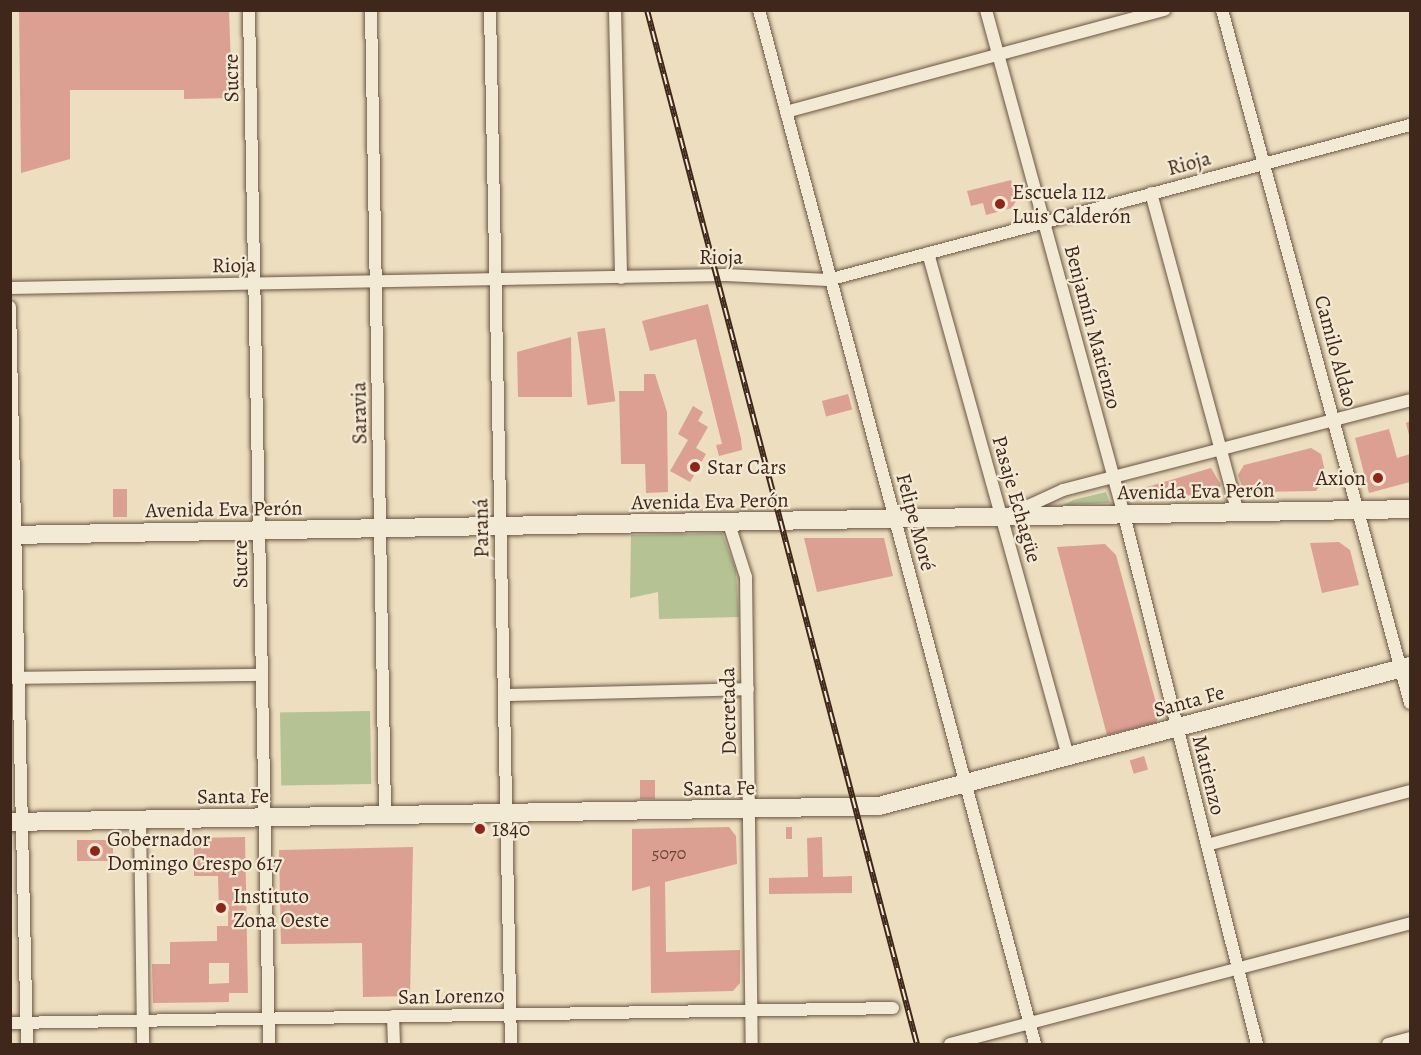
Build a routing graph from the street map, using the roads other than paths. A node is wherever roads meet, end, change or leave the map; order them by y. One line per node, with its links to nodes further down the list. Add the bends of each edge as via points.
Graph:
1 (249, 10): 20 (street, Sucre)
2 (371, 10): 19 (street, Saravia)
3 (490, 10): 18 (street, Paraná)
4 (615, 10): 16 (street)
5 (759, 10): 10 (street, Felipe Moré)
6 (986, 10): 9 (street, Benjamín Matienzo)
7 (1165, 10): 9 (street)
8 (1222, 10): 12 (street, Camilo Aldao)
9 (998, 56): 10 (street); 14 (street, Benjamín Matienzo)
10 (786, 112): 17 (street, Felipe Moré)
11 (1410, 125): 12 (street, Rioja)
12 (1264, 164): 13 (street, Rioja); 24 (street, Camilo Aldao)
13 (1151, 194): 14 (street, Rioja); 25 (street)
14 (1045, 222): 15 (street, Rioja); 26 (street, Benjamín Matienzo)
15 (928, 253): 17 (street, Rioja); 31 (street, Pasaje Echagüe)
16 (621, 278): 17 (street, Rioja); 18 (street, Rioja)
17 (828, 280): 32 (street, Felipe Moré)
18 (495, 281): 19 (street, Rioja); 34 (street, Paraná)
19 (376, 283): 20 (street, Rioja); 35 (street, Saravia)
20 (255, 284): 21 (street, Rioja); 36 (street, Sucre)
21 (10, 288)
22 (10, 307): 37 (street)
23 (1410, 400): 24 (street)
24 (1334, 420): 25 (street); 28 (street, Camilo Aldao)
25 (1220, 449): 26 (street); 29 (street)
26 (1113, 477): 30 (street, Benjamín Matienzo); 31 (street, via 1063,490)
27 (1410, 509): 28 (main road, Avenida Eva Perón)
28 (1359, 510): 29 (main road, Avenida Eva Perón); 38 (street, Camilo Aldao)
29 (1238, 513): 30 (main road, Avenida Eva Perón)
30 (1124, 515): 31 (main road, Avenida Eva Perón); 44 (street, Matienzo)
31 (1002, 518): 32 (main road, Avenida Eva Perón); 45 (street, Pasaje Echagüe)
32 (896, 520): 33 (main road, Avenida Eva Perón); 46 (street, Felipe Moré)
33 (729, 524): 34 (main road, Avenida Eva Perón); 41 (street, Decretada, via 746,577)
34 (500, 527): 35 (main road, Avenida Eva Perón); 42 (street, Paraná)
35 (380, 529): 36 (main road, Avenida Eva Perón); 50 (street, Saravia)
36 (259, 531): 37 (main road, Avenida Eva Perón); 39 (street, Sucre)
37 (13, 535): 40 (street)
38 (1406, 668): 43 (street, Camilo Aldao); 44 (main road, Santa Fe)
39 (262, 675): 40 (street); 51 (street, Sucre)
40 (15, 678): 53 (street)
41 (748, 689): 42 (street); 48 (street, Decretada)
42 (504, 695): 49 (street, Paraná)
43 (1410, 703)
44 (1177, 728): 45 (main road, Santa Fe); 54 (street, Matienzo)
45 (1068, 756): 46 (main road, Santa Fe)
46 (965, 783): 48 (main road, Santa Fe, via 879,806); 63 (street, Felipe Moré)
47 (1410, 791): 54 (street)
48 (749, 810): 49 (main road, Santa Fe); 58 (street, Decretada)
49 (506, 814): 50 (main road, Santa Fe); 59 (street, Paraná)
50 (385, 816): 51 (main road, Santa Fe)
51 (265, 818): 52 (main road, Santa Fe); 61 (street, Sucre)
52 (140, 820): 53 (main road, Santa Fe); 62 (street)
53 (16, 822): 65 (street)
54 (1207, 845): 56 (street, Matienzo)
55 (1410, 923): 56 (street)
56 (1237, 966): 63 (street); 75 (street, Matienzo)
57 (893, 1008): 58 (street, San Lorenzo)
58 (752, 1010): 59 (street, San Lorenzo); 72 (street, Decretada)
59 (510, 1014): 60 (street, San Lorenzo); 71 (street, Paraná)
60 (393, 1016): 61 (street, San Lorenzo); 70 (street)
61 (268, 1019): 62 (street, San Lorenzo); 69 (street, Sucre)
62 (142, 1021): 65 (street, San Lorenzo); 68 (street)
63 (1029, 1022): 73 (street); 74 (street, Felipe Moré)
64 (10, 1023): 65 (street, San Lorenzo)
65 (27, 1023): 67 (street)
66 (1410, 1038): 76 (street)
67 (27, 1044)
68 (143, 1044)
69 (269, 1044)
70 (394, 1044)
71 (511, 1044)
72 (752, 1044)
73 (950, 1044)
74 (1035, 1044)
75 (1257, 1044)
76 (1388, 1044)

